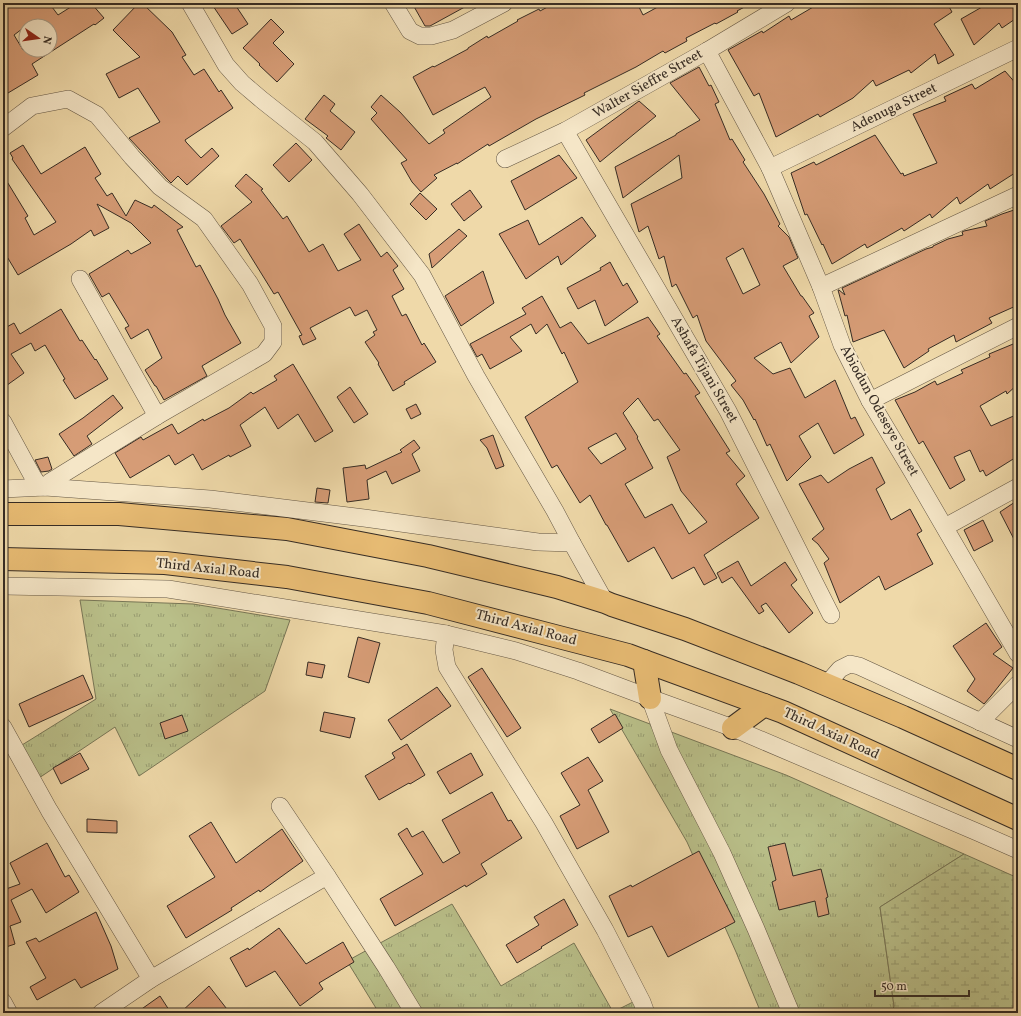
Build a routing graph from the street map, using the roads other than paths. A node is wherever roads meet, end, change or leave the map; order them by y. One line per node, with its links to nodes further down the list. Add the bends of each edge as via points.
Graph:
1 (190, 3): 23 (street, via 226,64 242,83 315,142 360,194 422,275 476,376)
2 (393, 3): 3 (street, via 410,31 420,36 431,36 453,30)
3 (504, 3)
4 (787, 3): 6 (street, Walter Sieffre Street)
5 (1018, 49): 10 (street, Adenuga Street)
6 (707, 51): 8 (street, Walter Sieffre Street); 10 (street, Abiodun Odeseye Street)
7 (3, 128): 16 (street, via 32,106 68,99 97,115 160,187 204,219 250,284 272,326 273,342 264,354)
8 (564, 131): 9 (street, Walter Sieffre Street); 27 (street, Ashafa Tijani Street, via 728,411)
9 (505, 159)
10 (770, 168): 13 (street, Abiodun Odeseye Street)
11 (1018, 195): 13 (street)
12 (80, 279): 16 (street)
13 (821, 286): 15 (street, Abiodun Odeseye Street, via 842,346)
14 (1018, 326): 15 (street)
15 (870, 401): 22 (street, Abiodun Odeseye Street)
16 (157, 416): 18 (street)
17 (3, 422): 18 (street, via 33,476)
18 (43, 487): 19 (street); 23 (street, via 210,499 538,542)
19 (3, 488)
20 (1018, 488): 22 (street)
21 (3, 514): 26 (highway, via 119,514 287,529 428,556 557,587)
22 (945, 527): 29 (street, Abiodun Odeseye Street)
23 (572, 543): 26 (street)
24 (3, 559): 30 (highway, Third Axial Road, via 165,563 287,577 428,603)
25 (3, 586): 28 (street, via 168,589)
26 (605, 602): 31 (highway, via 685,629)
27 (831, 615)
28 (446, 634): 33 (street, via 522,653); 49 (street, via 444,650 447,667 544,823 605,930)
29 (1018, 654)
30 (644, 661): 33 (highway); 34 (highway, Third Axial Road)
31 (826, 684): 35 (street, via 840,669 850,664 859,666); 39 (highway)
32 (1018, 684): 35 (street)
33 (650, 698): 37 (street); 50 (street, via 669,750 725,859)
34 (764, 705): 37 (highway); 41 (highway, Third Axial Road)
35 (980, 722): 38 (street)
36 (3, 727): 44 (street, via 49,810)
37 (733, 728): 42 (street)
38 (1018, 739)
39 (1018, 769)
40 (280, 806): 43 (street)
41 (1018, 819)
42 (1018, 850)
43 (327, 876): 44 (street); 48 (street)
44 (151, 979): 47 (street)
45 (3, 1002): 46 (street)
46 (9, 1013)
47 (101, 1013)
48 (414, 1013)
49 (646, 1013)
50 (791, 1013)

